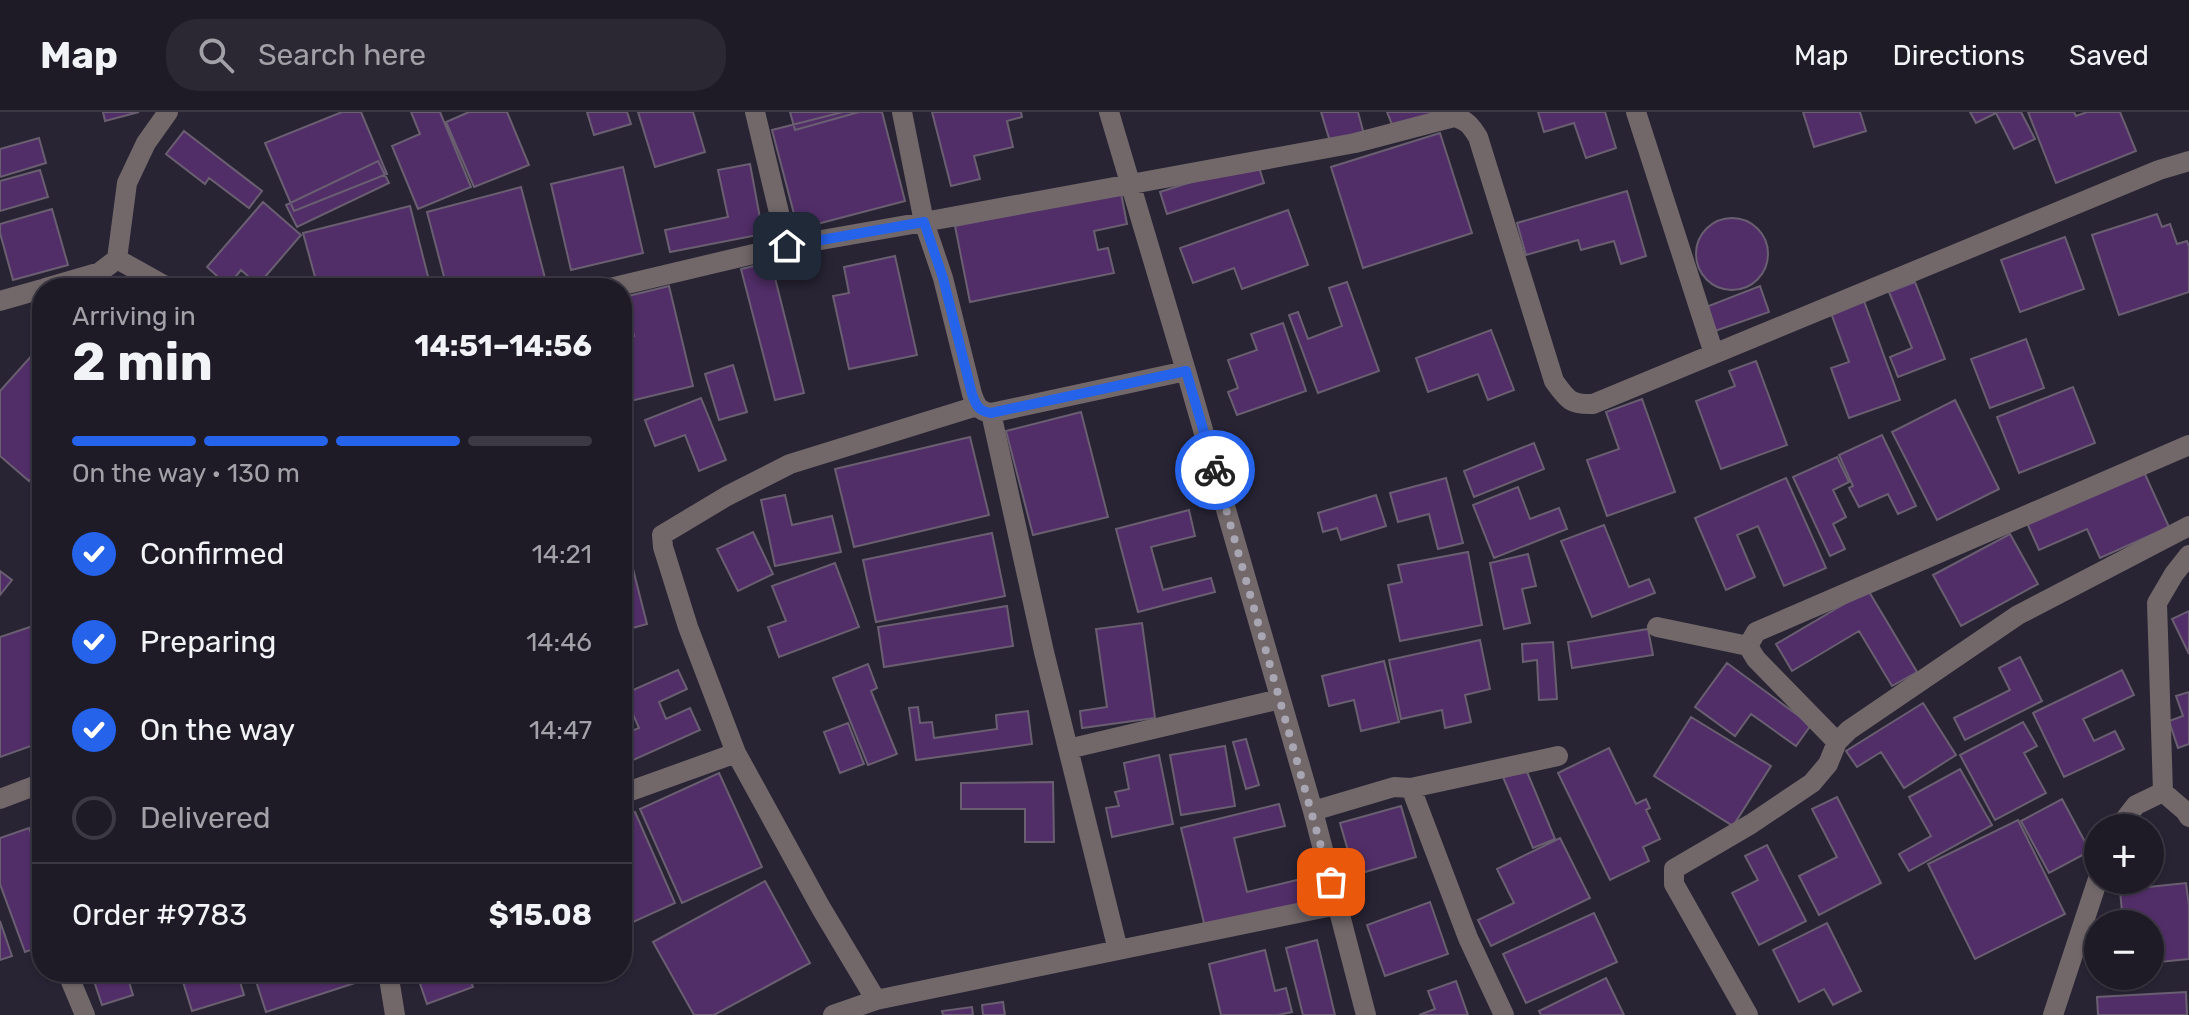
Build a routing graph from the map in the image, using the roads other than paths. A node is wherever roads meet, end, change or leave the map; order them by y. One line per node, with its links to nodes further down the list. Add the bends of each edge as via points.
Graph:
1 (168, 112): 11 (street, via 127,183)
2 (755, 112): 10 (street)
3 (902, 112): 9 (street)
4 (1109, 112): 8 (street)
5 (1636, 112): 17 (street)
6 (1461, 114): 8 (street, via 1355,143); 17 (street, via 1478,137 1554,381 1565,397 1576,404 1593,404)
7 (2189, 161): 17 (street)
8 (1131, 183): 9 (street); 18 (street)
9 (924, 222): 10 (street); 19 (street)
10 (787, 246): 14 (street)
11 (117, 259): 12 (street, via 100,272); 13 (street)
12 (79, 278)
13 (151, 278)
14 (632, 283)
15 (32, 292): 16 (street)
16 (0, 301)
17 (1714, 354)
18 (1186, 371): 19 (street); 25 (street)
19 (984, 410): 27 (street); 28 (street, via 790,464 662,535 680,605)
20 (2189, 445): 24 (street, via 1756,632)
21 (2189, 526): 26 (street, via 2018,615)
22 (2189, 555): 33 (street, via 2157,603)
23 (1657, 627): 24 (street)
24 (1748, 646): 26 (street)
25 (1280, 699): 27 (street); 35 (street)
26 (1837, 742): 49 (street, via 1812,783 1674,869 1674,884)
27 (1068, 749): 40 (street)
28 (736, 753): 32 (street); 43 (street)
29 (1558, 756): 31 (street)
30 (32, 787): 34 (street)
31 (1411, 788): 35 (street, via 1394,787); 48 (street, via 1468,938)
32 (632, 790)
33 (2163, 792): 36 (street); 37 (street)
34 (0, 799)
35 (1313, 811): 39 (street)
36 (2129, 814)
37 (2189, 817)
38 (2093, 894): 50 (street)
39 (1337, 905): 40 (street); 47 (street)
40 (1118, 950): 43 (street)
41 (71, 982): 44 (street)
42 (390, 982): 45 (street)
43 (876, 1000): 46 (street)
44 (85, 1015)
45 (395, 1015)
46 (833, 1015)
47 (1366, 1015)
48 (1504, 1015)
49 (1748, 1015)
50 (2053, 1015)

